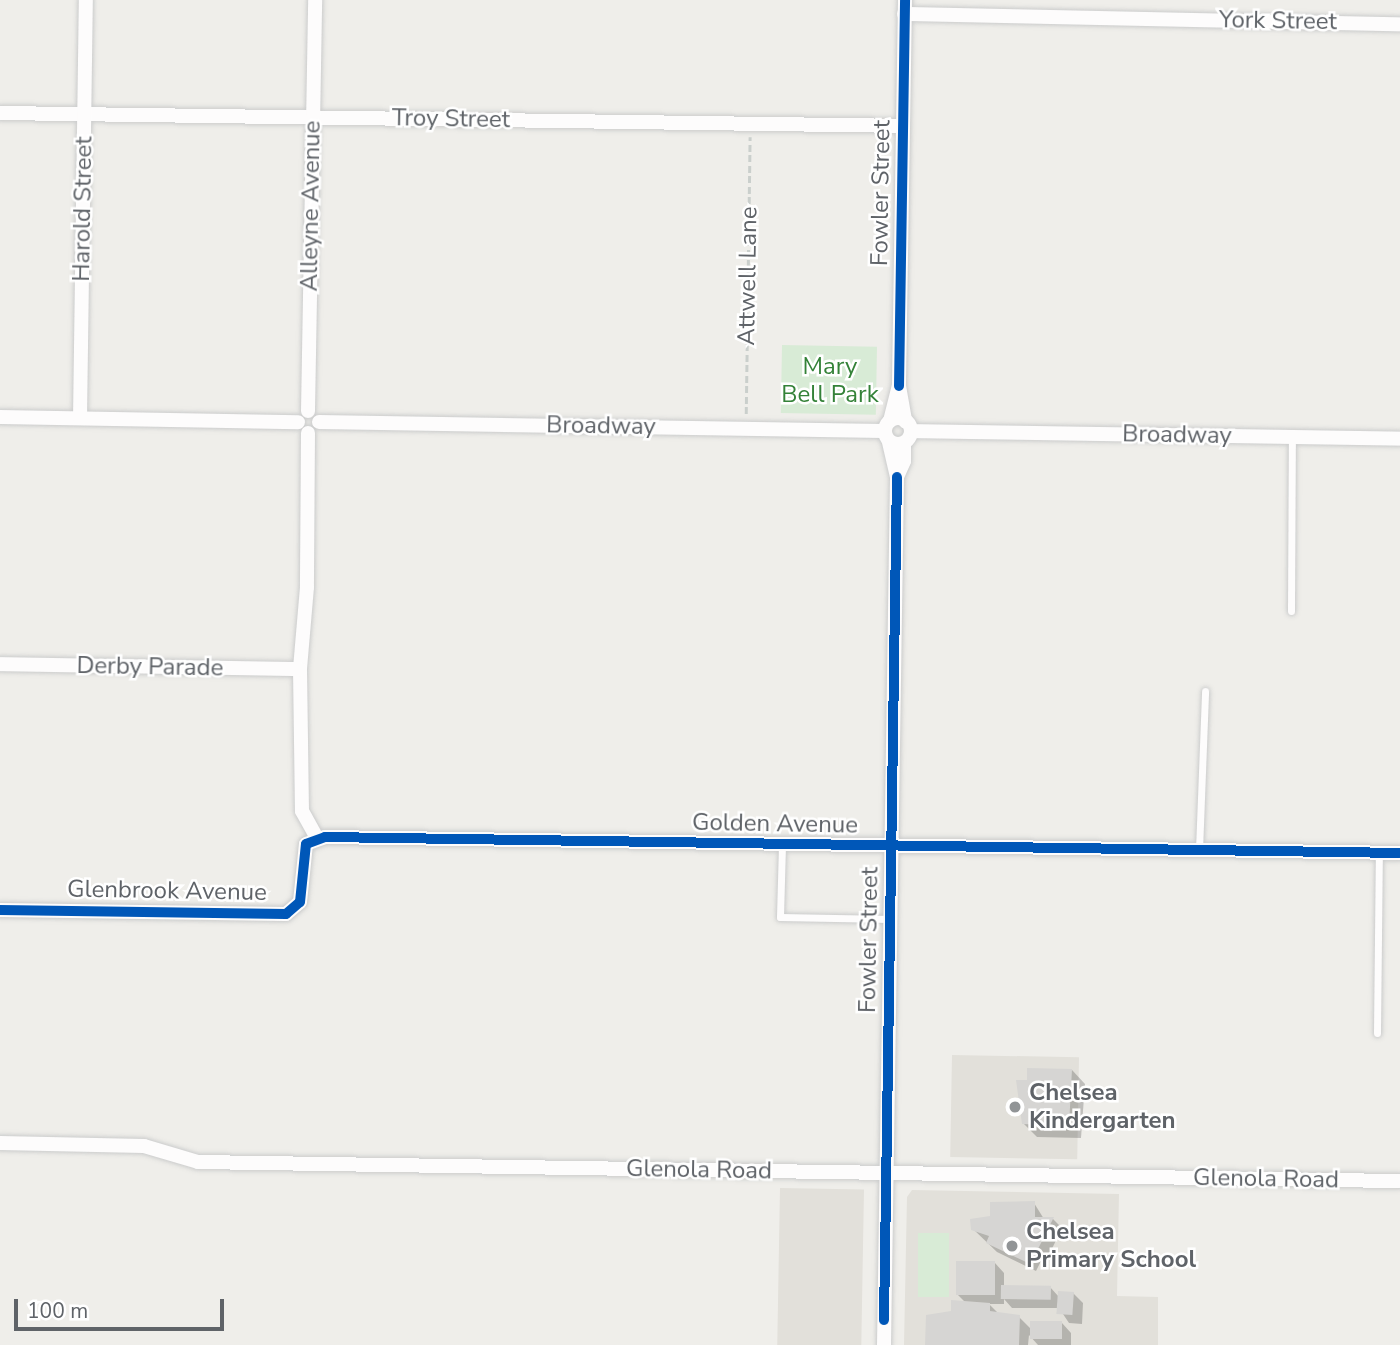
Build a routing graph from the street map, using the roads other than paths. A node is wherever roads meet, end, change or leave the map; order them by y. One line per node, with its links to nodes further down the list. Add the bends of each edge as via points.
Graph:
1 (86, 0): 6 (street, Harold Street)
2 (315, 0): 7 (street, Alleyne Avenue)
3 (904, 7): 4 (street, York Street); 8 (street, Fowler Street)
4 (1400, 23)
5 (0, 113): 6 (street, Troy Street)
6 (85, 114): 7 (street, Troy Street); 10 (street, Harold Street)
7 (313, 117): 8 (street, Troy Street); 11 (street, Alleyne Avenue)
8 (903, 126): 12 (street, Fowler Street)
9 (0, 417): 10 (street, Broadway)
10 (80, 418): 11 (street, Broadway)
11 (308, 422): 12 (street, Broadway); 17 (street, Alleyne Avenue, via 307,587)
12 (897, 431): 13 (street, Broadway); 21 (street, Fowler Street, via 904,461 897,477)
13 (1292, 437): 14 (street, Broadway); 15 (lane)
14 (1400, 439)
15 (1292, 611)
16 (0, 664): 17 (street, Derby Parade)
17 (300, 669): 19 (street, Alleyne Avenue, via 302,811)
18 (1205, 691): 22 (lane)
19 (317, 838): 20 (street, Golden Avenue); 25 (street, Glenbrook Avenue, via 306,844 302,856 300,902 286,914)
20 (782, 845): 21 (street, Golden Avenue); 26 (lane, via 780,917)
21 (891, 846): 22 (street, Golden Avenue); 26 (street, Fowler Street)
22 (1199, 850): 23 (street, Golden Avenue)
23 (1379, 853): 24 (street, Golden Avenue); 27 (lane)
24 (1400, 853)
25 (0, 910)
26 (890, 919): 29 (street, Fowler Street)
27 (1377, 1034)
28 (0, 1143): 29 (street, Glenola Road, via 144,1146 198,1162)
29 (886, 1173): 30 (street, Glenola Road); 31 (street, Fowler Street)
30 (1400, 1181)
31 (884, 1345)

